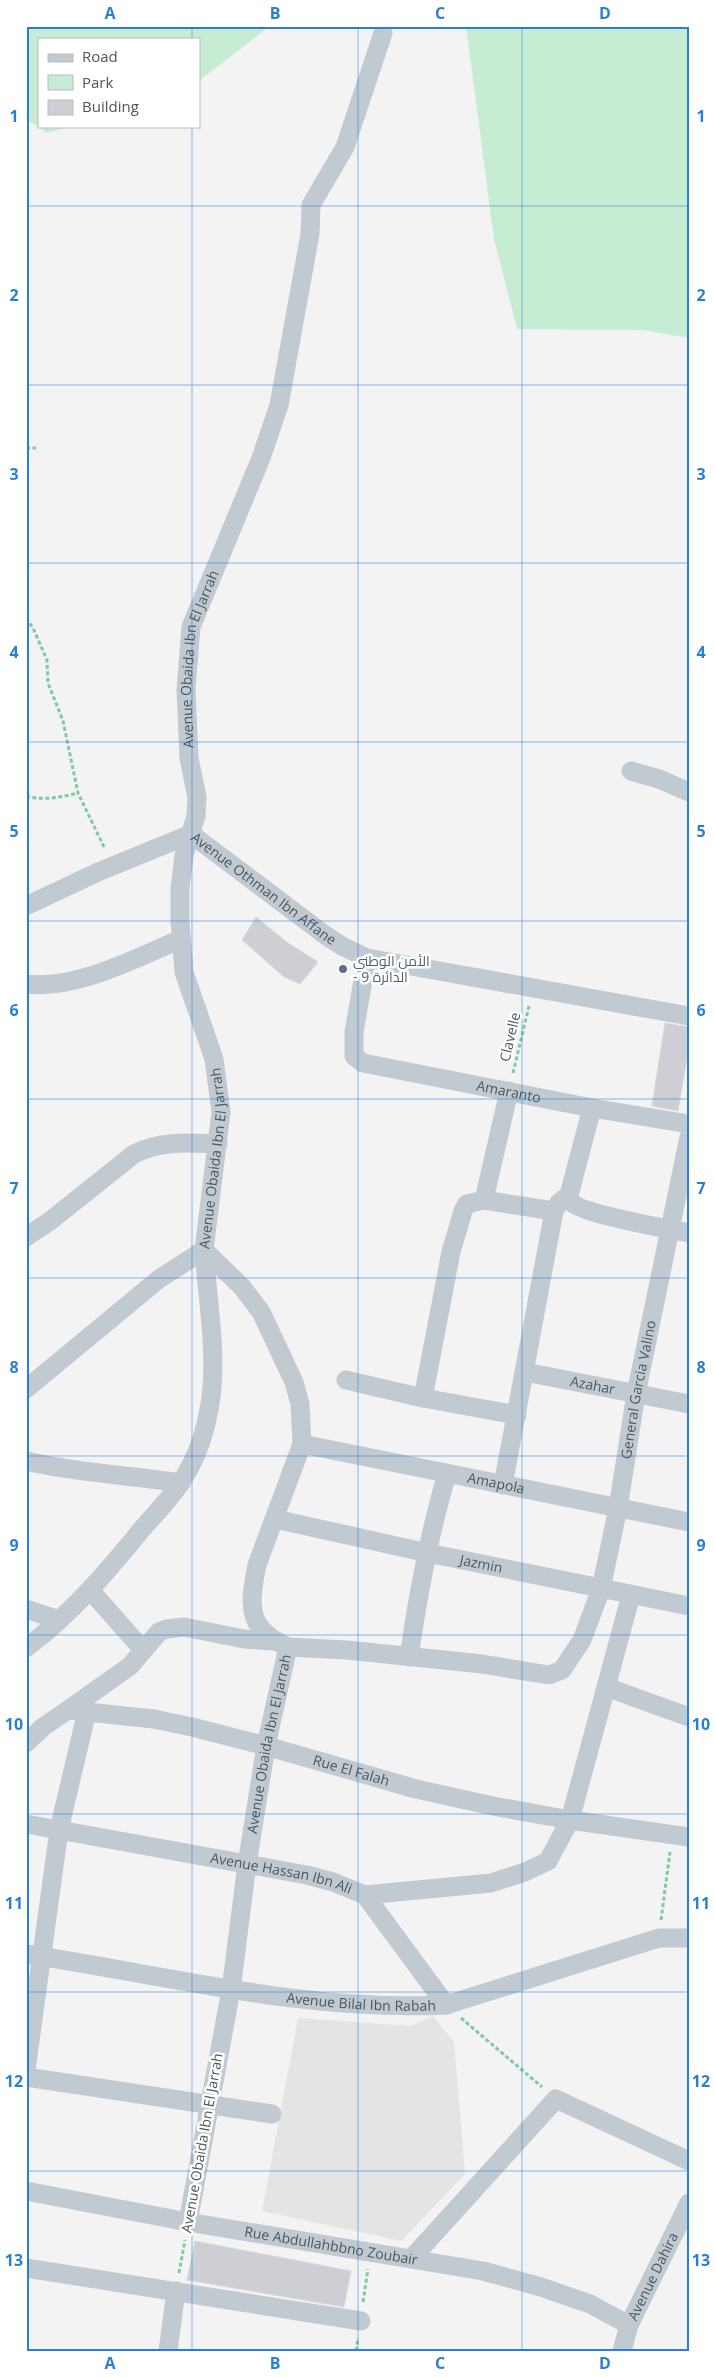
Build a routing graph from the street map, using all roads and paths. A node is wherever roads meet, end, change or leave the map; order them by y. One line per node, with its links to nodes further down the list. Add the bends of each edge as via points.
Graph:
1 (383, 33): 9 (street, Avenue Obaida Ibn El Jarrah, via 345,148 311,206 310,234 279,405 261,458 192,627 186,689 189,758 197,797)
2 (26, 448): 3 (path)
3 (36, 448)
4 (26, 618): 7 (path, via 47,660 48,683 63,721)
5 (631, 771): 6 (street)
6 (689, 792)
7 (78, 793): 8 (path, via 60,797); 10 (path)
8 (26, 796)
9 (191, 834): 10 (street, Avenue Othman Ibn Affane); 12 (street, Avenue Obaida Ibn El Jarrah, via 184,855 180,889); 13 (street, Avenue Othman Ibn Affane, via 325,935)
10 (113, 866): 11 (street, Avenue Othman Ibn Affane)
11 (26, 906)
12 (181, 939): 14 (street, via 56,985); 21 (street, Avenue Obaida Ibn El Jarrah, via 184,972 214,1059 221,1112)
13 (367, 958): 15 (street, Avenue Othman Ibn Affane); 17 (street, Amaranto, via 354,1032 354,1056 362,1063)
14 (26, 984)
15 (533, 988): 16 (street, Avenue Othman Ibn Affane); 17 (path, Clavelle)
16 (689, 1016)
17 (510, 1091): 18 (street, Amaranto); 23 (street)
18 (592, 1108): 19 (street, Amaranto); 22 (street)
19 (689, 1124)
20 (689, 1138): 25 (street, General Garcia Valino)
21 (218, 1144): 26 (street, via 171,1142 150,1146 134,1154 50,1222); 27 (street, Avenue Obaida Ibn El Jarrah)
22 (569, 1195): 24 (street); 25 (street, via 571,1202 578,1207)
23 (484, 1200): 24 (street); 32 (street, via 467,1204 463,1211)
24 (554, 1211): 28 (street)
25 (680, 1231): 31 (street, General Garcia Valino)
26 (26, 1237)
27 (204, 1250): 30 (street, via 160,1280); 35 (street, Avenue Obaida Ibn El Jarrah, via 242,1287 270,1328 296,1389); 38 (street, via 213,1365 211,1397 204,1436)
28 (525, 1372): 31 (street, Azahar); 34 (street)
29 (346, 1380): 32 (street)
30 (26, 1389)
31 (636, 1394): 33 (street, Azahar); 40 (street, General Garcia Valino)
32 (423, 1398): 34 (street)
33 (689, 1404)
34 (517, 1415): 39 (street)
35 (302, 1444): 37 (street, Amapola); 41 (street, Avenue Obaida Ibn El Jarrah)
36 (26, 1461): 38 (street)
37 (447, 1474): 39 (street, Amapola); 43 (street)
38 (181, 1483): 45 (street)
39 (503, 1485): 40 (street, Amapola)
40 (618, 1508): 42 (street, Amapola); 44 (street, General Garcia Valino)
41 (275, 1519): 43 (street, Jazmin); 50 (street, Avenue Obaida Ibn El Jarrah, via 257,1565 251,1601 257,1624 264,1634)
42 (689, 1522)
43 (428, 1553): 44 (street, Jazmin); 53 (street)
44 (600, 1589): 46 (street, Jazmin); 53 (street, General Garcia Valino, via 582,1640 562,1670 549,1674)
45 (91, 1591): 49 (street); 52 (street)
46 (631, 1595): 47 (street, Jazmin); 54 (street, Avenue Hassan Ibn Ali)
47 (689, 1606)
48 (26, 1609): 49 (street)
49 (59, 1620): 51 (street)
50 (281, 1644): 52 (street, General Garcia Valino, via 184,1627 159,1632); 53 (street, General Garcia Valino); 59 (street, Avenue Obaida Ibn El Jarrah)
51 (26, 1648)
52 (143, 1650): 55 (street, General Garcia Valino, via 130,1666)
53 (409, 1657)
54 (606, 1688): 57 (street); 60 (street, Avenue Hassan Ibn Ali)
55 (68, 1710): 56 (street, Rue El Falah); 58 (street)
56 (87, 1712): 59 (street, Rue El Falah, via 154,1719); 62 (street)
57 (689, 1717)
58 (26, 1743)
59 (266, 1746): 60 (street, Rue El Falah, via 416,1789); 64 (street, Avenue Obaida Ibn El Jarrah)
60 (570, 1820): 63 (street, Rue El Falah); 65 (street, Avenue Hassan Ibn Ali, via 548,1860 524,1872 491,1883)
61 (26, 1824): 62 (street, Avenue Hassan Ibn Ali)
62 (59, 1830): 64 (street, Avenue Hassan Ibn Ali); 68 (street)
63 (680, 1837): 66 (path)
64 (247, 1864): 65 (street, Avenue Hassan Ibn Ali, via 325,1880); 69 (street, Avenue Obaida Ibn El Jarrah)
65 (365, 1895): 70 (street)
66 (659, 1938): 67 (street, Avenue Bilal Ibn Rabah); 70 (street, Avenue Bilal Ibn Rabah)
67 (689, 1938)
68 (33, 1955): 69 (street, Avenue Bilal Ibn Rabah); 71 (street)
69 (231, 1990): 70 (street, Avenue Bilal Ibn Rabah, via 391,2006); 74 (street, Avenue Obaida Ibn El Jarrah)
70 (446, 2005): 73 (path)
71 (26, 2070)
72 (26, 2077): 74 (street)
73 (556, 2099): 76 (street); 81 (street)
74 (210, 2103): 75 (street); 79 (street, Avenue Obaida Ibn El Jarrah)
75 (272, 2114)
76 (689, 2161)
77 (26, 2190): 79 (street, Rue Abdullahbbno Zoubair)
78 (689, 2203): 85 (street, Avenue Dahira)
79 (188, 2222): 80 (street, Rue Abdullahbbno Zoubair); 83 (path, Avenue Obaida Ibn El Jarrah)
80 (370, 2253): 81 (street, Rue Abdullahbbno Zoubair); 84 (path)
81 (412, 2258): 85 (street, Rue Abdullahbbno Zoubair, via 483,2270 542,2287 590,2304)
82 (26, 2268): 83 (street)
83 (176, 2291): 84 (street); 86 (street)
84 (361, 2321)
85 (629, 2325): 87 (street, Avenue Dahira)
86 (168, 2351)
87 (622, 2351)

